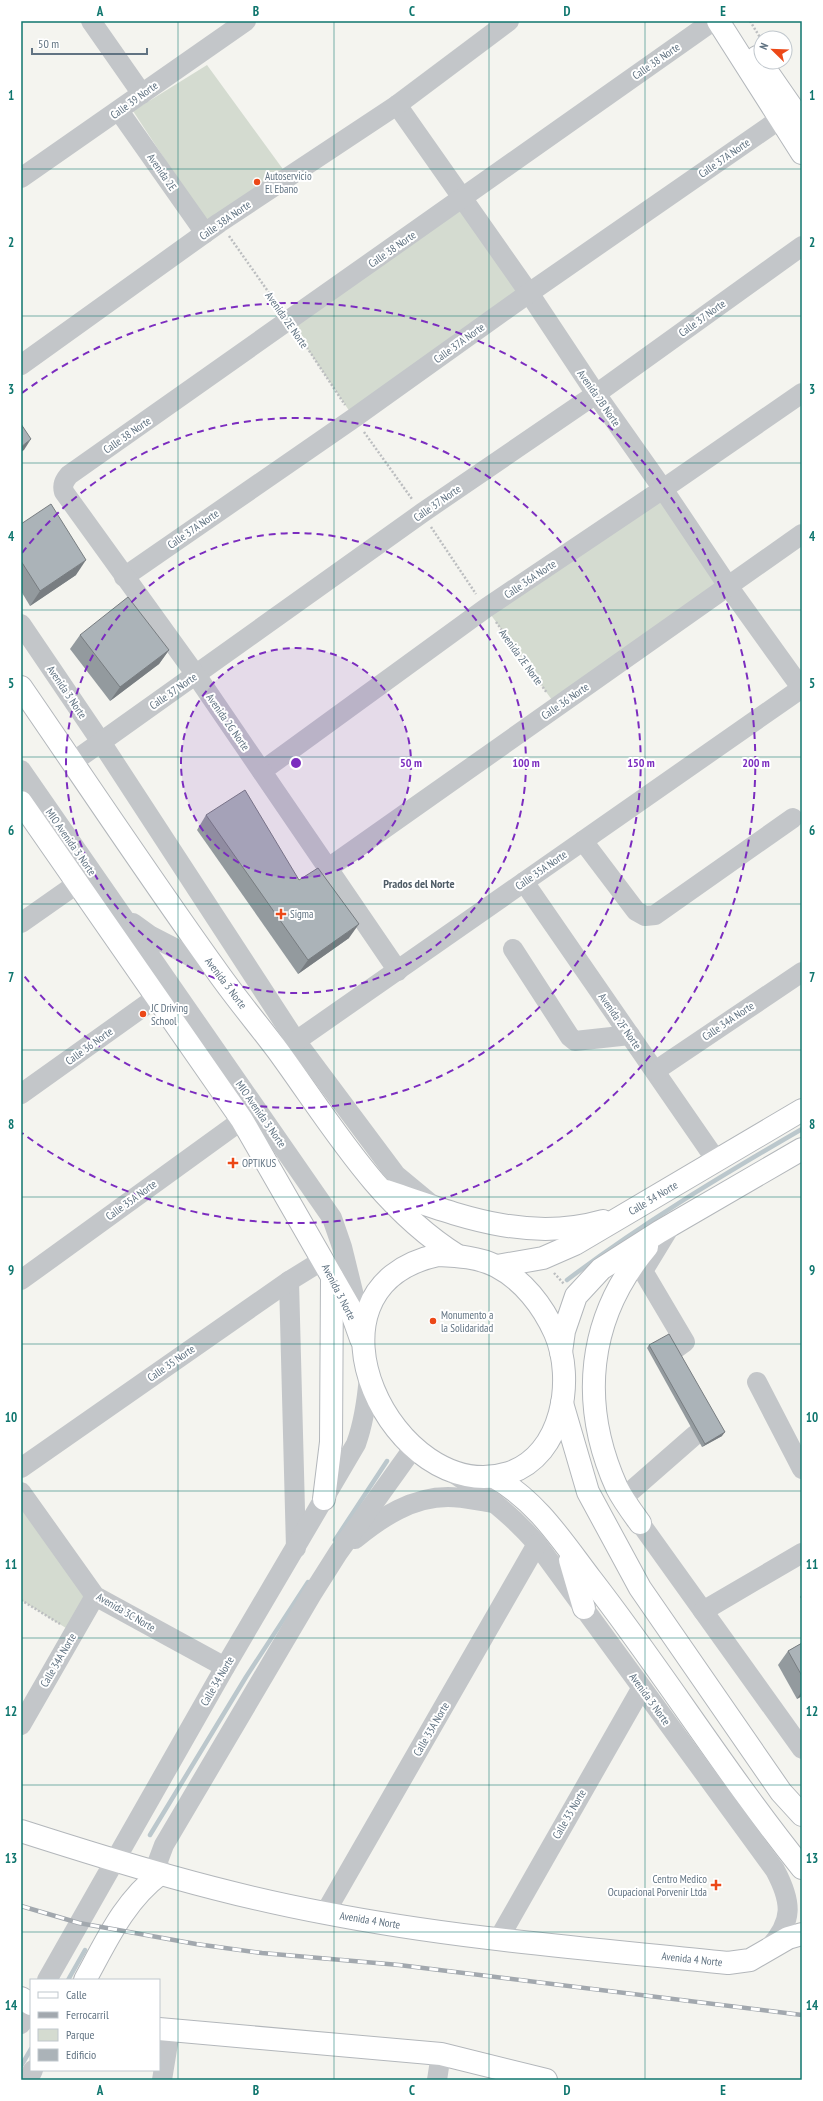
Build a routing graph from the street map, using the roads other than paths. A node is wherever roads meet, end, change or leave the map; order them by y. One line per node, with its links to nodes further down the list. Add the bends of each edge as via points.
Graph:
1 (91, 21): 7 (street)
2 (246, 21): 7 (street, Calle 39 Norte)
3 (509, 21): 8 (street, Calle 38A Norte)
4 (713, 21): 13 (street, Calle 38 Norte)
5 (718, 21): 10 (main road)
6 (734, 21): 10 (main road)
7 (142, 94): 9 (street, Calle 39 Norte)
8 (397, 105): 13 (street, Avenida 2B Norte); 14 (street, Calle 38A Norte)
9 (120, 111): 12 (street, Calle 39 Norte); 14 (street, Avenida 2E)
10 (792, 117): 11 (main road); 16 (street, Calle 37A Norte)
11 (802, 153)
12 (21, 178)
13 (462, 199): 16 (street, Avenida 2B Norte); 20 (street, Calle 38 Norte)
14 (212, 228): 17 (street, Calle 38A Norte)
15 (802, 246): 19 (street, Calle 37 Norte)
16 (529, 293): 19 (street, Avenida 2B Norte); 23 (street, Calle 37A Norte)
17 (21, 365)
18 (802, 393): 21 (street, Calle 36A Norte)
19 (596, 394): 21 (street, Avenida 2B Norte); 26 (street, Calle 37 Norte, via 422,513)
20 (69, 475): 23 (street, Avenida 2G Norte, via 62,486 64,492)
21 (663, 490): 24 (street, Avenida 2B Norte); 32 (street, Calle 36A Norte, via 486,608)
22 (802, 534): 24 (street, Calle 36 Norte)
23 (124, 577): 26 (street, Avenida 2G Norte)
24 (728, 586): 28 (street, Avenida 2B Norte); 36 (street, Calle 36 Norte)
25 (21, 624): 29 (street, Avenida 3 Norte)
26 (196, 675): 29 (street, Calle 37 Norte); 32 (street, Avenida 2G Norte)
27 (21, 687): 30 (main road, Avenida 3 Norte)
28 (802, 688): 35 (street, Calle 35A Norte)
29 (101, 742): 30 (street, Calle 37 Norte); 47 (street, Avenida 3 Norte)
30 (73, 762): 42 (main road, Avenida 3 Norte)
31 (21, 770): 39 (street, MIO Avenida 3 Norte)
32 (262, 771): 36 (street, Avenida 2G Norte)
33 (21, 802): 38 (main road, Avenida 3 Norte)
34 (793, 818): 35 (street, via 655,915 645,916 636,911)
35 (583, 841): 37 (street, Calle 35A Norte)
36 (327, 869): 43 (street, Avenida 2G Norte)
37 (524, 882): 43 (street, Calle 35A Norte); 46 (street, Avenida 2F Norte)
38 (78, 883): 40 (street); 45 (main road, Avenida 3 Norte)
39 (121, 914): 42 (street, MIO Avenida 3 Norte, via 151,936); 63 (street, MIO Avenida 3 Norte, via 332,1218 346,1261)
40 (21, 923)
41 (513, 949): 46 (street, via 575,1041)
42 (215, 969): 47 (main road, Avenida 3 Norte)
43 (398, 971): 47 (street, Calle 35A Norte)
44 (802, 972): 48 (street, Calle 34A Norte)
45 (157, 997): 49 (street, Calle 36 Norte); 51 (main road, Avenida 3 Norte)
46 (630, 1035): 48 (street, Avenida 2F Norte)
47 (287, 1047): 54 (main road, Avenida 3 Norte, via 350,1154); 55 (street, Avenida 3 Norte, via 396,1175)
48 (655, 1071): 53 (street, Avenida 2F Norte)
49 (21, 1094)
50 (802, 1110): 53 (main road, Calle 34 Norte)
51 (242, 1120): 60 (main road, Avenida 3 Norte); 61 (street, Calle 35A Norte)
52 (802, 1149): 57 (main road)
53 (716, 1160): 56 (main road, Calle 34 Norte)
54 (380, 1190): 55 (main road); 58 (main road, Avenida 3 Norte, via 420,1228)
55 (434, 1207): 56 (main road, via 470,1219 528,1230 589,1225)
56 (627, 1214): 59 (main road, Calle 34 Norte, via 575,1244 543,1258)
57 (665, 1229): 64 (street, via 643,1271 685,1342); 65 (main road, via 601,1269 576,1296 564,1331); 78 (main road, via 632,1264 616,1290 598,1346 594,1404 598,1434)
58 (458, 1256): 59 (main road, via 476,1258); 63 (main road, via 438,1255 417,1260 394,1273 377,1292 365,1319)
59 (497, 1266): 65 (main road, via 529,1292 543,1310)
60 (328, 1268): 62 (street, Calle 35 Norte); 63 (main road, Avenida 3 Norte); 77 (main road, via 331,1442)
61 (21, 1280)
62 (289, 1281): 71 (street, Calle 35 Norte); 83 (street)
63 (363, 1338): 66 (main road, Avenida 3 Norte)
64 (674, 1350)
65 (561, 1353): 68 (main road)
66 (369, 1376): 70 (main road, Avenida 3 Norte, via 376,1396 391,1422); 77 (street, Calle 34 Norte, via 366,1409 356,1444)
67 (757, 1382): 72 (street)
68 (561, 1400): 74 (main road, Avenida 3 Norte, via 553,1434 540,1452 527,1464); 76 (main road)
69 (696, 1435): 78 (street)
70 (414, 1447): 73 (main road, Avenida 3 Norte); 84 (street)
71 (21, 1468)
72 (802, 1469)
73 (452, 1472): 74 (main road, Avenida 3 Norte, via 475,1478); 79 (street, Avenida 3 Norte)
74 (494, 1477): 82 (main road, Avenida 3 Norte, via 512,1487 536,1508)
75 (21, 1492): 86 (street, Avenida 3C Norte)
76 (588, 1492): 80 (main road); 93 (main road, via 640,1588 781,1792)
77 (324, 1498): 83 (street, Calle 34 Norte)
78 (623, 1498): 80 (main road)
79 (497, 1503): 81 (street, Avenida 3 Norte); 84 (street, via 448,1497 414,1503 383,1517)
80 (640, 1524): 88 (street)
81 (537, 1544): 87 (street, Avenida 3 Norte); 98 (street, Calle 33A Norte)
82 (566, 1547): 87 (main road); 96 (main road, Avenida 3 Norte, via 615,1610 758,1813)
83 (296, 1548): 89 (street, Calle 34 Norte)
84 (338, 1553): 97 (street, via 164,1845 158,1862)
85 (802, 1553): 88 (street)
86 (95, 1596): 89 (street, Avenida 3C Norte); 91 (street, Calle 34A Norte)
87 (584, 1608): 90 (street, Avenida 3 Norte)
88 (704, 1611): 92 (street)
89 (225, 1667): 95 (street, Calle 34 Norte)
90 (641, 1689): 100 (street, Calle 33 Norte); 101 (street, Avenida 3 Norte, via 775,1870 786,1891 788,1909 784,1929)
91 (21, 1725)
92 (802, 1748)
93 (802, 1814)
94 (21, 1832): 95 (main road, Avenida 4 Norte)
95 (115, 1860): 97 (main road, Avenida 4 Norte); 102 (street, Calle 34 Norte)
96 (802, 1868)
97 (160, 1874): 98 (main road, Avenida 4 Norte); 103 (main road, via 146,1884 127,1908)
98 (325, 1913): 100 (main road, Avenida 4 Norte)
99 (802, 1934): 101 (main road, Avenida 4 Norte, via 788,1938)
100 (498, 1940): 101 (main road, Avenida 4 Norte, via 728,1963 750,1960)
101 (765, 1952)
102 (48, 1979)
103 (85, 1979)
104 (21, 1998): 105 (main road)
105 (30, 2004)
106 (30, 2007): 107 (street)
107 (21, 2024)
108 (165, 2030): 109 (main road); 112 (street)
109 (441, 2054): 113 (street); 114 (main road)
110 (32, 2071): 111 (street)
111 (28, 2080)
112 (162, 2080)
113 (437, 2080)
114 (546, 2080)

